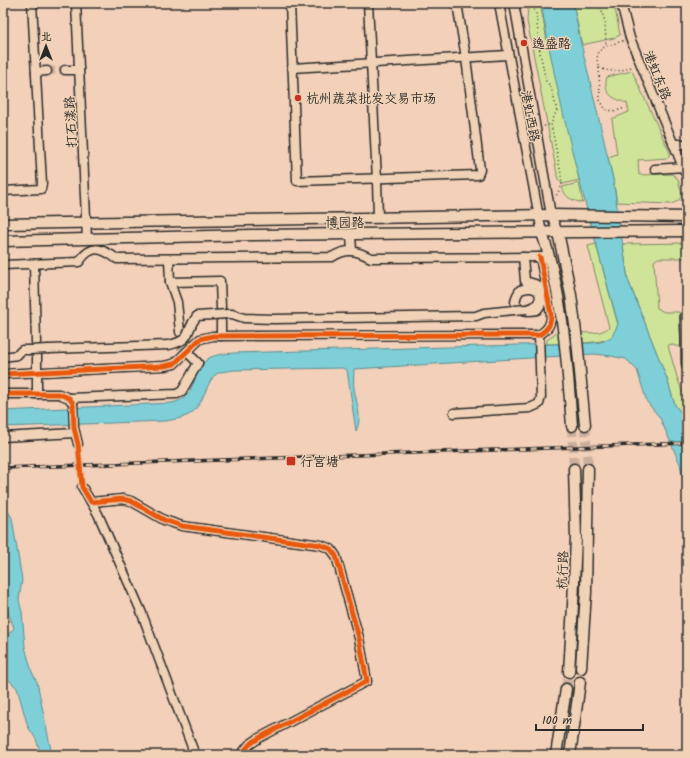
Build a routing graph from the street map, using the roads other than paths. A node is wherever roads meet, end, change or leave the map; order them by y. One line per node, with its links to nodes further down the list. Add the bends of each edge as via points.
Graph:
1 (32, 3): 16 (street)
2 (76, 3): 14 (street, 打石漾路)
3 (290, 3): 12 (street)
4 (368, 3): 11 (street)
5 (457, 3): 10 (street)
6 (499, 3): 9 (street, 港虹西路)
7 (514, 3): 24 (street, 港虹西路)
8 (621, 3): 17 (street, 港虹东路, via 630,38)
9 (508, 55): 10 (street); 25 (street, 港虹西路)
10 (466, 58): 11 (street); 22 (street, via 480,170 478,175)
11 (371, 63): 12 (street); 22 (street)
12 (292, 68): 22 (street, via 298,181)
13 (65, 70): 14 (street)
14 (79, 70): 28 (street, 打石漾路)
15 (46, 71): 16 (street)
16 (36, 72): 23 (street, via 41,189)
17 (673, 144): 18 (street); 19 (street, 港虹东路)
18 (687, 144)
19 (684, 167): 20 (street); 21 (street, 港虹东路)
20 (655, 168)
21 (687, 177)
22 (377, 180): 27 (street)
23 (3, 190)
24 (552, 215): 25 (main road, 博园路); 26 (main road, 博园路); 32 (street, 港虹西路)
25 (538, 216): 27 (main road, 博园路); 31 (street, 港虹西路)
26 (687, 217)
27 (378, 218): 28 (main road, 博园路)
28 (87, 222): 29 (main road, 博园路); 35 (street, 打石漾路)
29 (3, 224)
30 (687, 231): 32 (main road, 博园路)
31 (542, 232): 32 (main road, 博园路); 33 (main road, 博园路); 38 (main road)
32 (558, 232): 60 (main road, via 571,295)
33 (350, 236): 35 (main road, 博园路, via 252,236); 36 (street)
34 (3, 241): 35 (main road, 博园路)
35 (95, 242): 39 (street, via 116,259); 40 (street, via 94,249 86,252 79,262)
36 (352, 251): 37 (street, via 371,258); 39 (street, via 342,251 332,257)
37 (523, 257): 38 (street); 52 (street, bridge, via 525,281 542,289 543,294 543,301 537,310 530,312 524,311 518,308 515,302 520,290 530,287 539,293 540,300 537,305 527,308 514,310 484,312 476,316 197,316 186,338 169,345 22,350 17,355)
38 (545, 257): 48 (street, via 551,323); 61 (main road, via 565,340)
39 (169, 259): 42 (street)
40 (34, 264): 41 (street); 49 (street)
41 (3, 265)
42 (170, 282): 43 (street, via 220,281); 46 (street, via 177,302)
43 (221, 308)
44 (687, 316): 53 (street)
45 (221, 322): 47 (street)
46 (180, 332)
47 (221, 336): 48 (street); 50 (street, via 200,339)
48 (539, 339): 59 (street, via 539,404 530,408)
49 (36, 342)
50 (183, 353): 54 (street, via 174,364 164,366); 58 (street, via 198,363 182,391 177,394)
51 (36, 356): 54 (street)
52 (3, 357)
53 (687, 367)
54 (37, 372): 55 (street); 57 (street)
55 (3, 374)
56 (3, 394): 57 (street)
57 (38, 394): 58 (street, via 60,394)
58 (71, 400): 62 (street)
59 (454, 413)
60 (585, 425)
61 (572, 426)
62 (74, 430): 63 (street); 64 (street)
63 (3, 436)
64 (78, 444)
65 (574, 469): 70 (main road, 杭行路, via 576,538)
66 (588, 469): 69 (main road, 杭行路, via 586,592)
67 (82, 487): 68 (street)
68 (91, 502): 73 (street, via 141,612); 74 (street, via 123,499 164,520 182,526 321,545 331,549 336,556 359,638 367,681 259,738)
69 (581, 668)
70 (569, 672)
71 (580, 682): 76 (main road)
72 (566, 689): 75 (main road)
73 (195, 755)
74 (241, 755)
75 (556, 755)
76 (570, 755)

